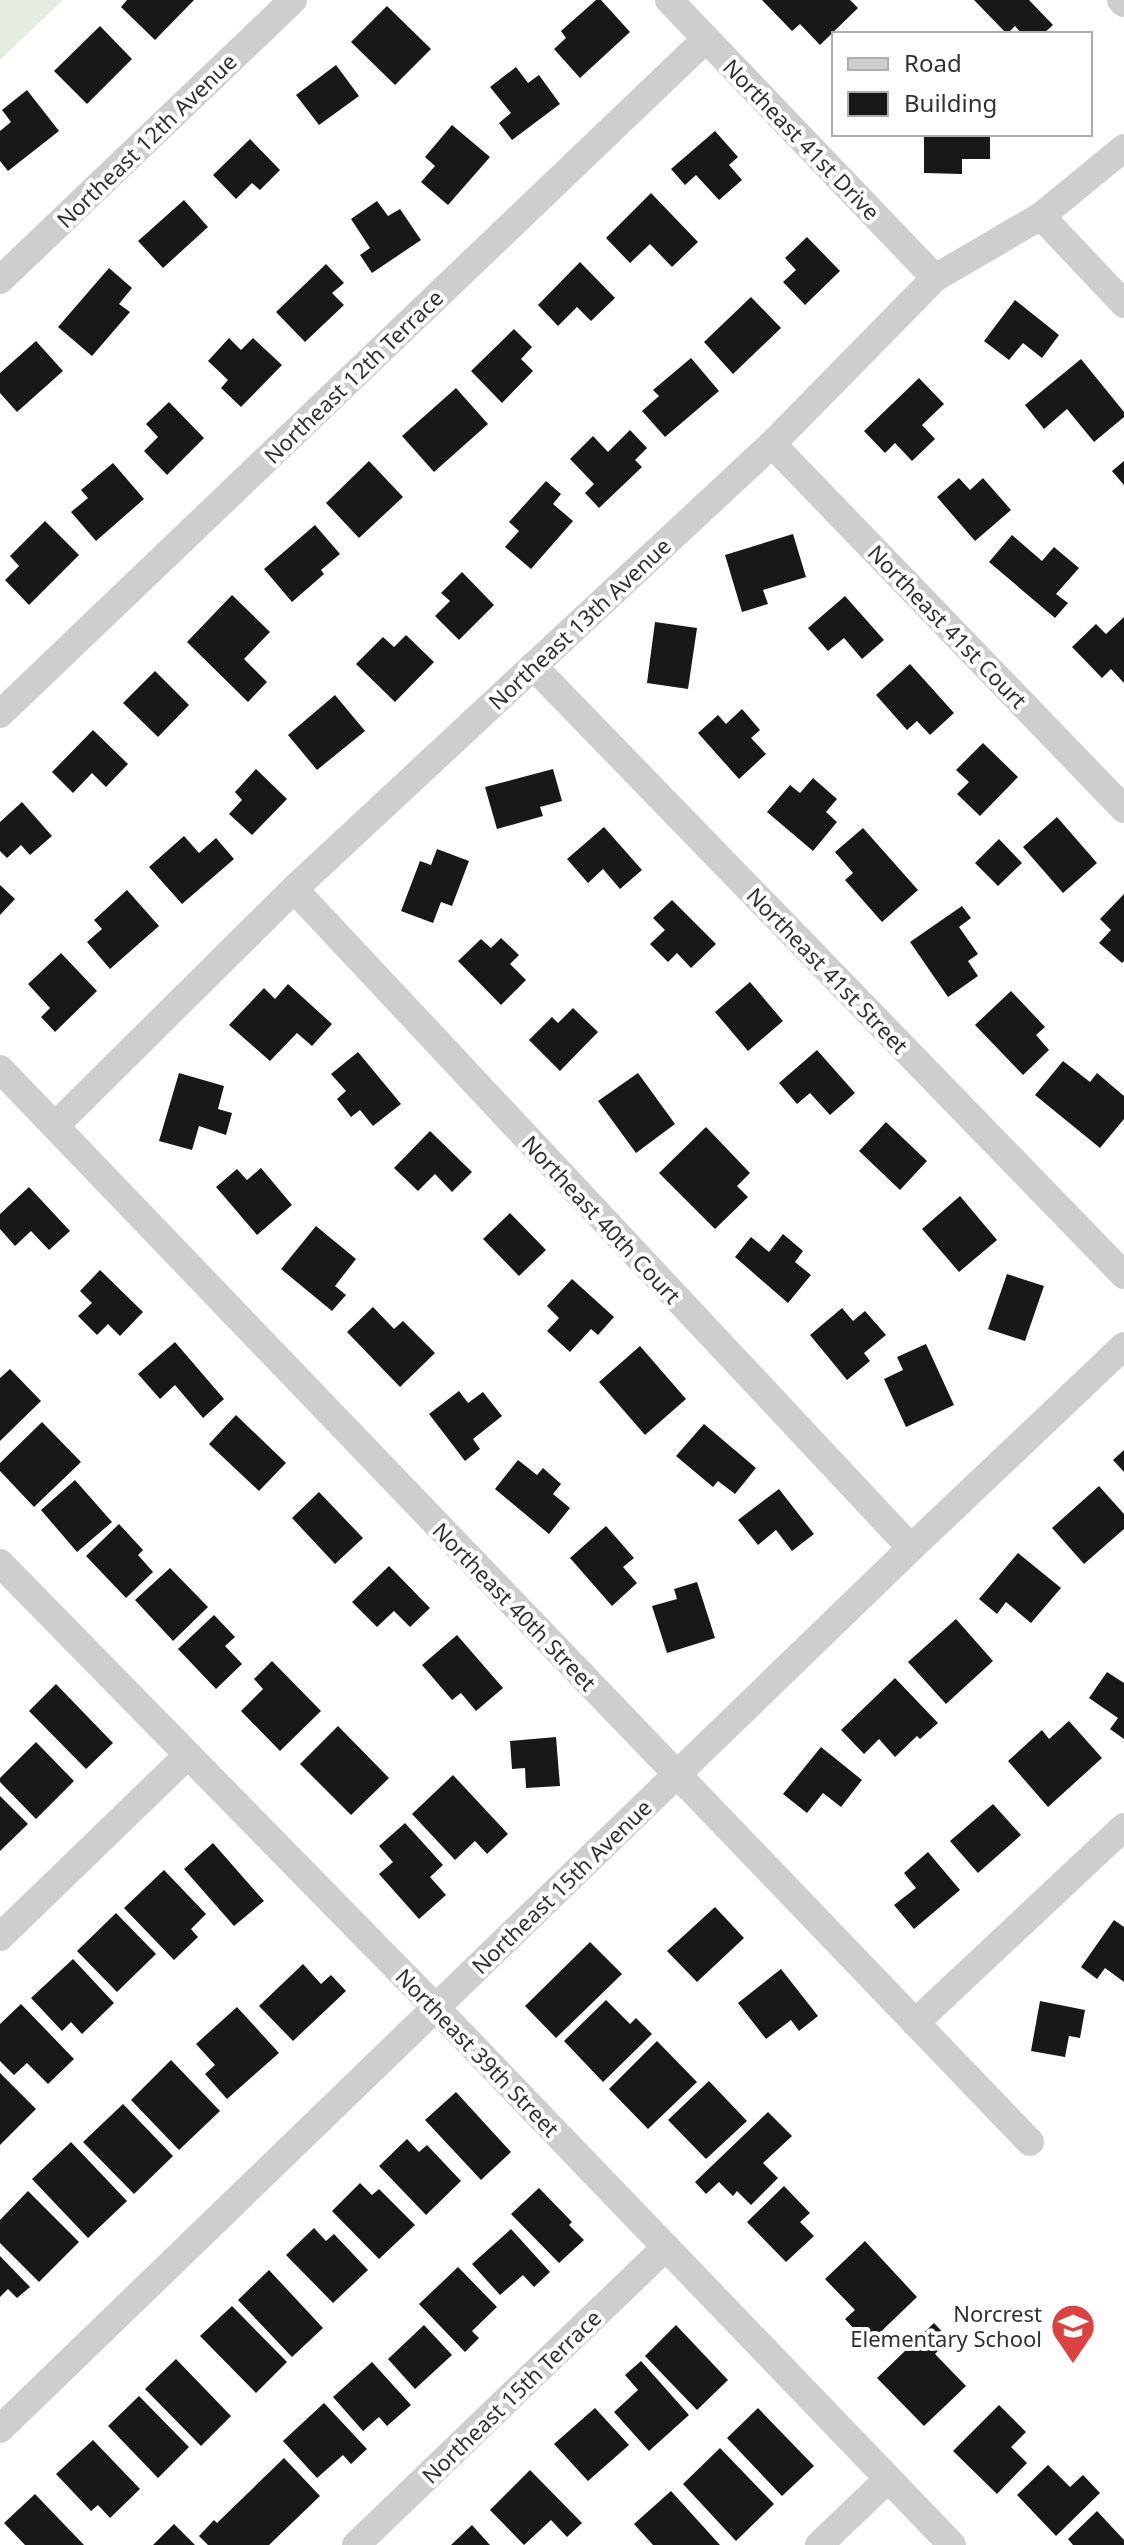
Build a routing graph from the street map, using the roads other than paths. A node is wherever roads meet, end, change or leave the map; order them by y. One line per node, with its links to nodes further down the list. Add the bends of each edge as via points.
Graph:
1 (293, 0): 7 (street, Northeast 12th Avenue)
2 (669, 0): 3 (street, Northeast 41st Drive)
3 (706, 39): 6 (street, Northeast 41st Drive); 11 (street, Northeast 12th Terrace)
4 (1124, 148): 5 (street, Northeast 13th Avenue)
5 (1041, 216): 6 (street, Northeast 13th Avenue); 8 (street)
6 (935, 278): 9 (street, Northeast 13th Avenue)
7 (0, 280)
8 (1124, 304)
9 (772, 444): 10 (street, Northeast 13th Avenue); 12 (street, Northeast 41st Court)
10 (533, 666): 13 (street, Northeast 13th Avenue); 16 (street, Northeast 41st Street)
11 (0, 714)
12 (1124, 809)
13 (294, 889): 15 (street, Northeast 13th Avenue); 18 (street, Northeast 40th Court)
14 (0, 1069): 15 (street, Northeast 40th Street)
15 (55, 1126): 21 (street, Northeast 40th Street)
16 (1124, 1275)
17 (1124, 1346): 18 (street, Northeast 15th Avenue)
18 (911, 1548): 21 (street, Northeast 15th Avenue)
19 (0, 1563): 20 (street, Northeast 39th Street)
20 (188, 1755): 23 (street); 24 (street, Northeast 39th Street)
21 (677, 1774): 24 (street, Northeast 15th Avenue); 25 (street, Northeast 40th Street)
22 (1124, 1827): 25 (street)
23 (0, 1937)
24 (436, 2008): 27 (street, Northeast 39th Street); 28 (street, Northeast 15th Avenue)
25 (915, 2023): 26 (street, Northeast 40th Street)
26 (1030, 2142)
27 (666, 2247): 29 (street, Northeast 39th Street); 30 (street, Northeast 15th Terrace)
28 (0, 2429)
29 (888, 2479): 31 (street); 32 (street, Northeast 39th Street)
30 (356, 2545)
31 (819, 2545)
32 (952, 2545)

